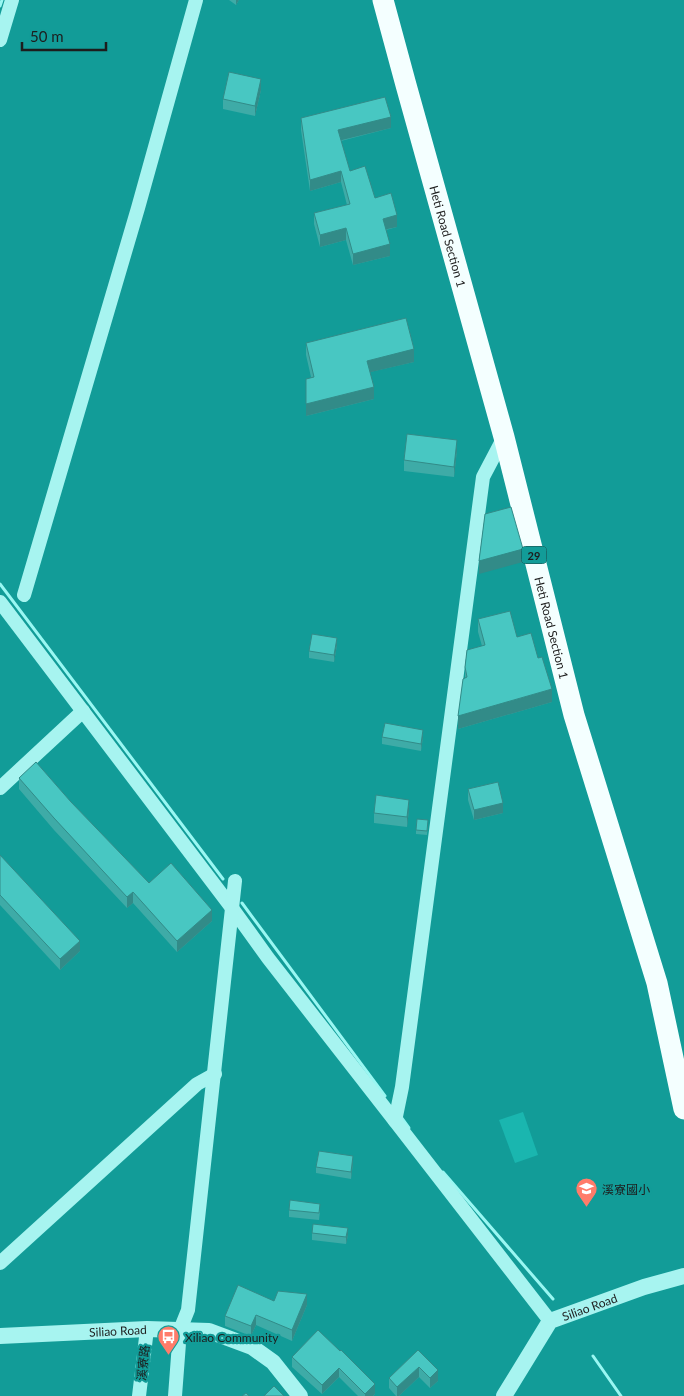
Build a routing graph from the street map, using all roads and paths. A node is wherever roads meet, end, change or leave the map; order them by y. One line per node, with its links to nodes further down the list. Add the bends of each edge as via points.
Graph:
1 (12, 0): 4 (street)
2 (196, 0): 6 (street)
3 (383, 0): 5 (main road, Heti Road Section 1 / 29)
4 (0, 40)
5 (504, 437): 13 (main road, Heti Road Section 1 / 29, via 574,716 656,983); 14 (street, via 483,477)
6 (24, 595)
7 (0, 602): 8 (street)
8 (83, 711): 9 (street); 11 (street)
9 (0, 788)
10 (235, 881): 11 (street)
11 (232, 908): 12 (street); 14 (street)
12 (215, 1074): 15 (street, via 197,1084); 19 (street, via 188,1310)
13 (684, 1109)
14 (396, 1121): 17 (street)
15 (0, 1262)
16 (684, 1276): 17 (street, Siliao Road, via 644,1287)
17 (550, 1322): 24 (street, Siliao Road)
18 (147, 1330): 19 (street, Siliao Road); 20 (street, Siliao Road); 21 (street, 溪寮路)
19 (180, 1330): 22 (street); 23 (street, Siliao Road, via 209,1331 252,1347 272,1362)
20 (0, 1336)
21 (140, 1396)
22 (175, 1396)
23 (300, 1396)
24 (504, 1396)

